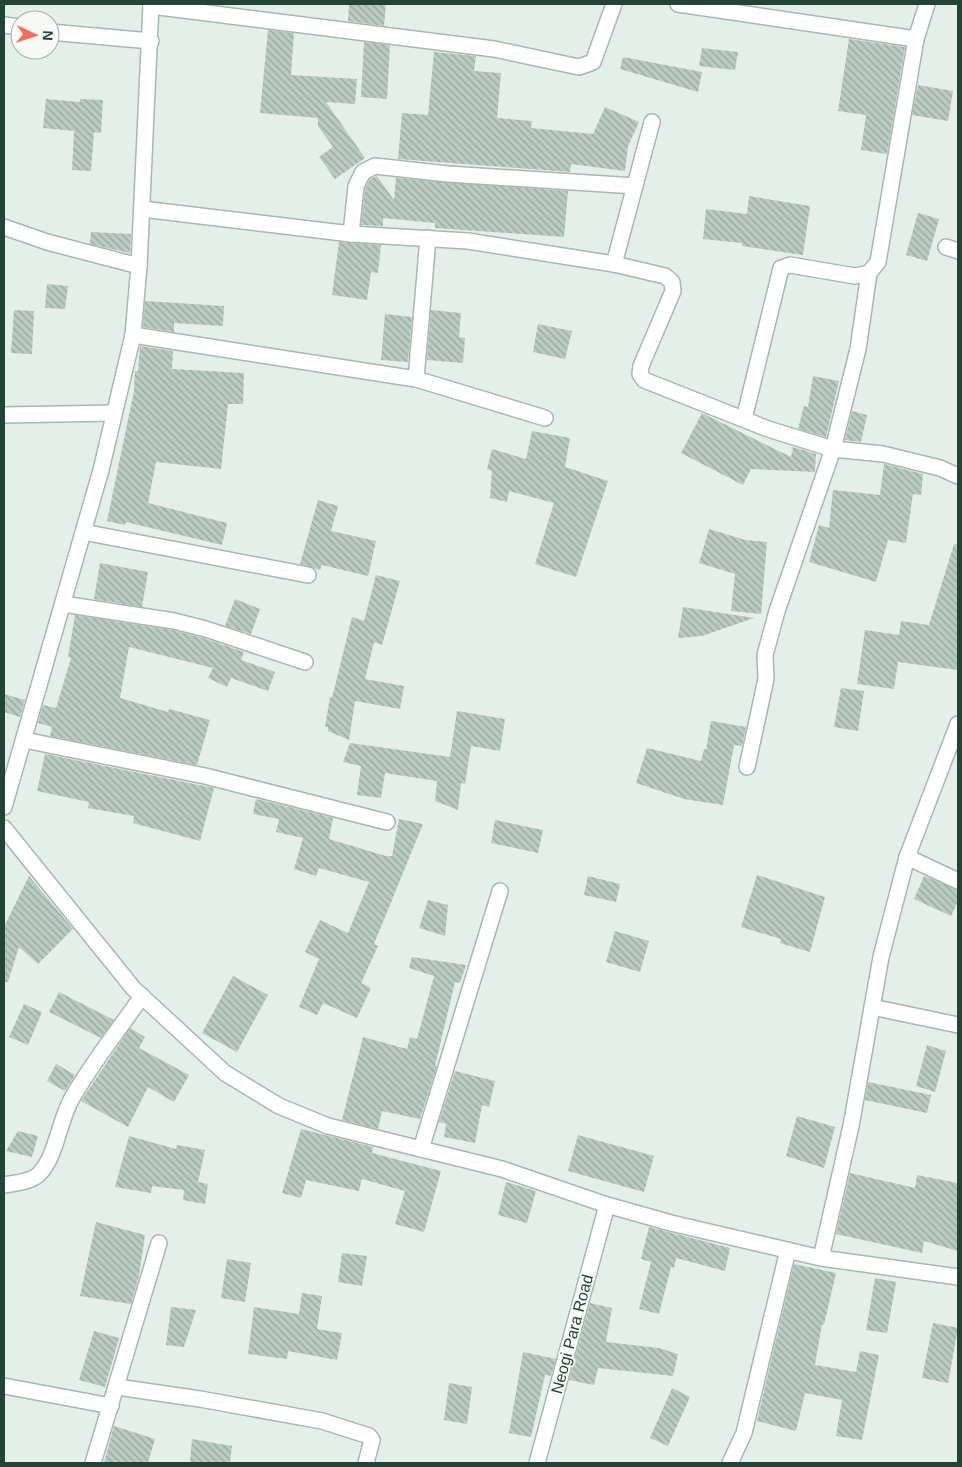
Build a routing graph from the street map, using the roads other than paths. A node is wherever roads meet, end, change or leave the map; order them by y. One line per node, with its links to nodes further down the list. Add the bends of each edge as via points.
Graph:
1 (614, 4): 4 (street, via 593,62 580,68 494,49)
2 (678, 4): 6 (street)
3 (927, 4): 6 (street)
4 (151, 5): 7 (street)
5 (60, 33): 7 (street)
6 (916, 38): 16 (street, via 878,262)
7 (151, 41): 10 (street)
8 (652, 122): 9 (street)
9 (635, 186): 12 (street, via 375,166 363,172 356,186); 14 (street)
10 (142, 209): 12 (street); 15 (street)
11 (4, 227): 15 (street)
12 (352, 234): 13 (street)
13 (428, 238): 14 (street, via 468,241); 18 (street)
14 (614, 264): 22 (street, via 665,276 672,282 673,291 641,366 640,374 644,380)
15 (139, 266): 17 (street)
16 (868, 273): 22 (street, via 855,276 790,265 781,268); 23 (street, via 858,349)
17 (133, 335): 18 (street); 19 (street)
18 (416, 379): 21 (street)
19 (114, 413): 20 (street); 25 (street)
20 (4, 415)
21 (545, 418)
22 (744, 419): 23 (street)
23 (833, 449): 24 (street, via 883,454 940,468); 31 (street, via 777,611 765,656 766,679)
24 (958, 476)
25 (83, 532): 26 (street); 27 (street)
26 (308, 575)
27 (63, 604): 28 (street, via 174,621); 30 (street)
28 (305, 662)
29 (958, 724): 35 (street)
30 (24, 740): 32 (street); 33 (street, via 205,776)
31 (748, 767)
32 (4, 807)
33 (387, 822)
34 (4, 828): 38 (street)
35 (907, 857): 36 (street); 39 (street, via 881,957)
36 (958, 881)
37 (500, 891): 41 (street)
38 (142, 996): 41 (street, via 225,1074 279,1106 328,1126); 42 (street, via 71,1100 48,1163 38,1175)
39 (872, 1007): 40 (street); 46 (street, via 851,1126)
40 (958, 1026)
41 (420, 1149): 43 (street, via 502,1169)
42 (4, 1186)
43 (607, 1205): 45 (street); 53 (street, Neogi Para Road)
44 (159, 1244): 49 (street)
45 (788, 1250): 46 (street); 54 (street, via 744,1433)
46 (821, 1258): 47 (street)
47 (958, 1278)
48 (4, 1386): 50 (street)
49 (117, 1387): 50 (street); 52 (street, via 322,1421 369,1436 372,1440)
50 (112, 1406): 51 (street)
51 (93, 1463)
52 (366, 1463)
53 (537, 1463)
54 (730, 1463)

